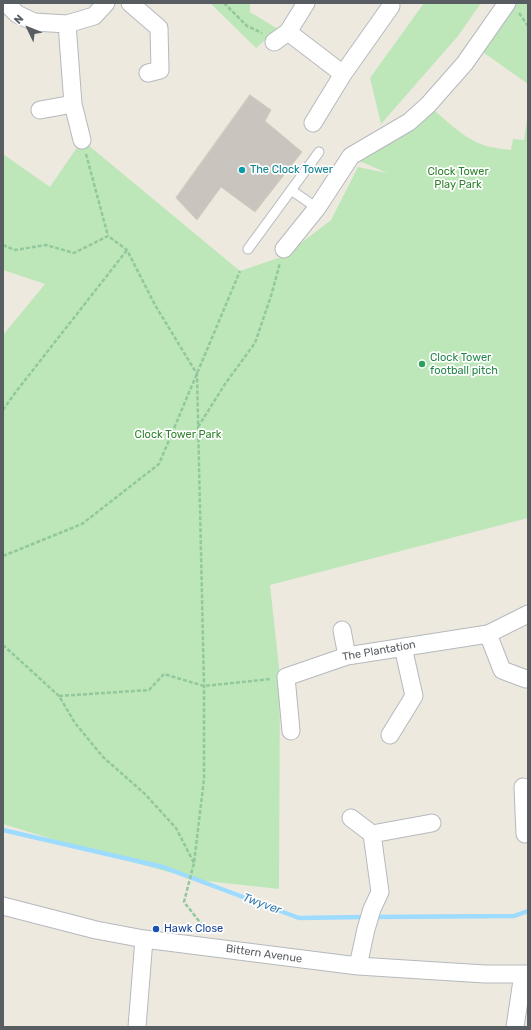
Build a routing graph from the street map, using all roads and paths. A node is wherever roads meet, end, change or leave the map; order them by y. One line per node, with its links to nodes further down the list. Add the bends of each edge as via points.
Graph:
1 (6, 3): 8 (street, via 17,14 34,22)
2 (106, 3): 8 (street, via 94,16)
3 (130, 3): 11 (street, via 159,28 160,70)
4 (224, 3): 10 (path, via 247,26 265,34)
5 (306, 3): 9 (street)
6 (507, 3): 19 (street, via 465,63 428,105 409,122 351,156)
7 (390, 6): 12 (street)
8 (67, 24): 13 (street)
9 (288, 32): 10 (street); 12 (street)
10 (274, 42)
11 (148, 73)
12 (343, 74): 15 (street)
13 (73, 104): 14 (street); 16 (street)
14 (40, 110)
15 (313, 123)
16 (82, 140): 20 (path)
17 (319, 152): 18 (lane)
18 (291, 190): 19 (lane); 22 (lane)
19 (317, 208): 23 (street)
20 (108, 236): 21 (path, via 74,253 46,245 15,250); 24 (path)
21 (3, 245)
22 (248, 249)
23 (284, 249): 28 (path, via 255,343 225,384)
24 (128, 250): 26 (path, via 155,306); 27 (path)
25 (240, 271): 26 (path)
26 (197, 374): 28 (path); 29 (path, via 159,464 82,524)
27 (3, 410)
28 (198, 428): 38 (path)
29 (3, 556)
30 (528, 614): 32 (street, The Plantation)
31 (342, 630): 35 (street)
32 (488, 634): 34 (street, The Plantation); 37 (street, via 502,670)
33 (3, 645): 39 (path)
34 (403, 647): 35 (street, The Plantation); 41 (street, via 414,696)
35 (347, 656): 36 (street, The Plantation)
36 (286, 677): 38 (path); 40 (street)
37 (526, 678)
38 (204, 686): 39 (path, via 164,674 149,690); 48 (path, via 204,779)
39 (59, 696): 48 (path, via 75,723 103,757 145,794 176,828)
40 (291, 731)
41 (390, 735)
42 (523, 787): 43 (street)
43 (526, 811): 47 (street)
44 (351, 818): 46 (street)
45 (432, 822): 46 (street)
46 (372, 834): 52 (street, via 380,892 366,929)
47 (525, 834)
48 (194, 863): 51 (path, via 184,902 204,926)
49 (3, 906): 50 (street, Bittern Avenue, via 96,930)
50 (144, 939): 51 (street, Bittern Avenue); 54 (street)
51 (216, 947): 52 (street, Bittern Avenue)
52 (358, 966): 53 (street, Bittern Avenue)
53 (525, 974): 55 (street)
54 (137, 1027)
55 (515, 1027)

